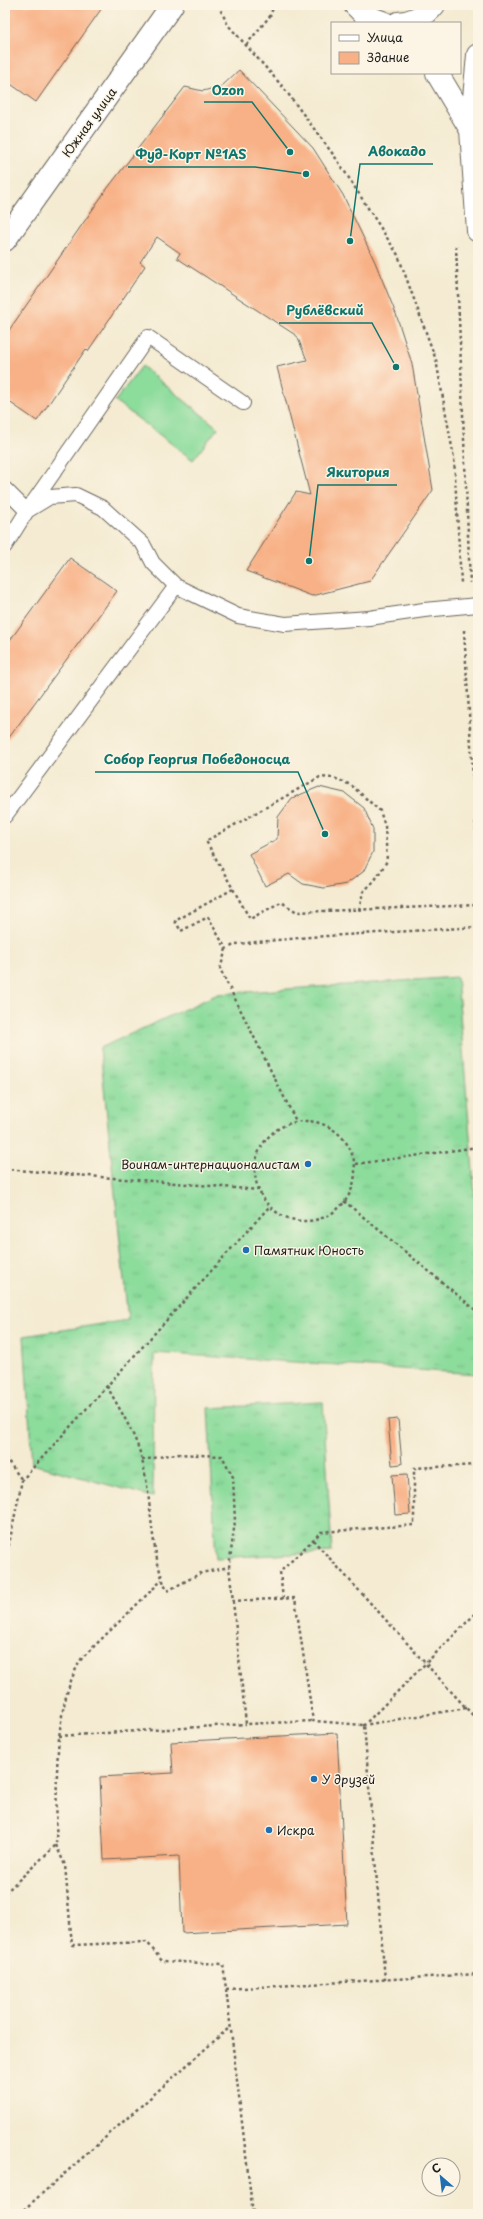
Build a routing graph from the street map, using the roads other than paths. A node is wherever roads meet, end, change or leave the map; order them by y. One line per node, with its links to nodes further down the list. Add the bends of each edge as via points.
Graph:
1 (172, 5): 10 (street, Южная улица)
2 (355, 5): 4 (street, via 366,16)
3 (434, 5): 5 (street, via 430,11)
4 (382, 22)
5 (407, 22)
6 (478, 55): 8 (street)
7 (438, 74): 8 (street)
8 (474, 130): 9 (street)
9 (478, 231)
10 (5, 240)
11 (243, 402): 13 (lane, via 148,336)
12 (5, 489): 13 (lane)
13 (26, 511): 14 (lane); 15 (lane, via 50,497 76,495 103,508 143,544 153,563)
14 (5, 546)
15 (176, 586): 16 (lane, via 238,616 285,624 369,618); 17 (lane)
16 (470, 606)
17 (5, 816)

